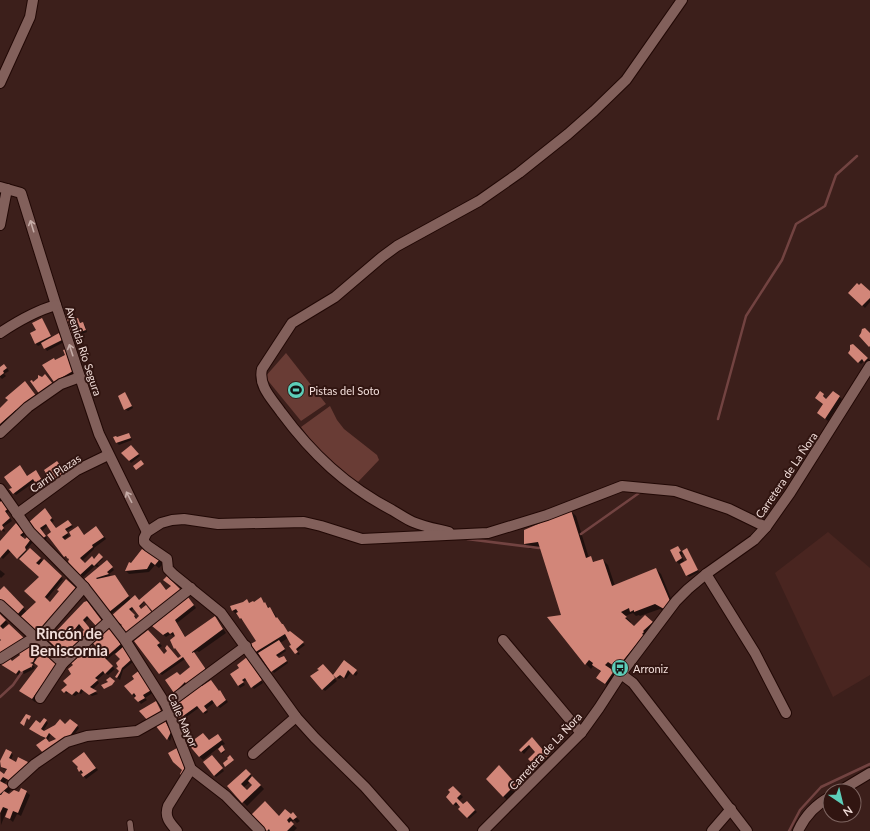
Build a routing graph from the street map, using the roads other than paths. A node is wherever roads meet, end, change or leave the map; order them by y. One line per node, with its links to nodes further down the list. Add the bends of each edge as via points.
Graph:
1 (33, 0): 3 (street, via 30,17)
2 (682, 0): 16 (street, via 626,80 589,116 519,173 479,201 397,246 335,297 292,323 262,369 260,377 263,387 298,434 320,459 348,483 413,522)
3 (0, 83)
4 (3, 188): 5 (street); 6 (street, Avenida Río Segura, one-way to 4, via 21,193)
5 (0, 225)
6 (56, 305): 7 (street, via 41,309); 9 (street, Avenida Río Segura, one-way to 6)
7 (0, 333)
8 (870, 366): 14 (street, Carretera de La Ñora)
9 (80, 377): 10 (street, via 61,384 28,407); 11 (street, Avenida Río Segura)
10 (0, 433)
11 (108, 454): 13 (street, Carril Plazas, via 77,470); 15 (street, Avenida Río Segura, one-way to 11)
12 (1, 494): 13 (street, Calle Mayor)
13 (17, 514): 18 (street, Calle Mayor, via 30,532)
14 (766, 527): 16 (street, via 729,509 675,491 622,486 547,515 488,533); 17 (street, Carretera de La Ñora, via 751,543)
15 (147, 532): 16 (street, via 161,523 184,519 218,524 304,522 362,539); 19 (street, Avenida Río Segura, via 144,542 164,556 171,572)
16 (458, 534)
17 (706, 574): 28 (street, Carretera de La Ñora, via 676,601); 31 (street, via 755,653)
18 (84, 587): 21 (street, Calle Mayor); 22 (street)
19 (191, 588): 23 (street); 25 (street, via 221,613)
20 (0, 605): 22 (street)
21 (109, 621): 23 (street, Calle Mayor); 27 (street)
22 (36, 639): 26 (street); 27 (street)
23 (125, 640): 30 (street, Calle Mayor)
24 (503, 640): 33 (street)
25 (246, 646): 30 (street); 32 (street)
26 (0, 659)
27 (63, 663): 29 (street)
28 (621, 674): 33 (street, Carretera de La Ñora); 40 (street, via 633,683)
29 (40, 698)
30 (167, 709): 35 (street, Calle Mayor); 38 (street, via 137,731 87,736 67,742 35,764)
31 (786, 713)
32 (296, 717): 34 (street); 45 (street)
33 (580, 733): 46 (street, Carretera de La Ñora)
34 (253, 754)
35 (191, 769): 43 (street, via 166,812 167,818); 44 (street, via 226,796)
36 (870, 773): 37 (street)
37 (853, 783)
38 (13, 784)
39 (822, 802): 49 (street, via 812,809)
40 (731, 809): 47 (street); 48 (street)
41 (130, 823): 42 (lane)
42 (131, 831)
43 (177, 831)
44 (260, 831)
45 (404, 831)
46 (483, 831)
47 (712, 831)
48 (747, 831)
49 (798, 831)

